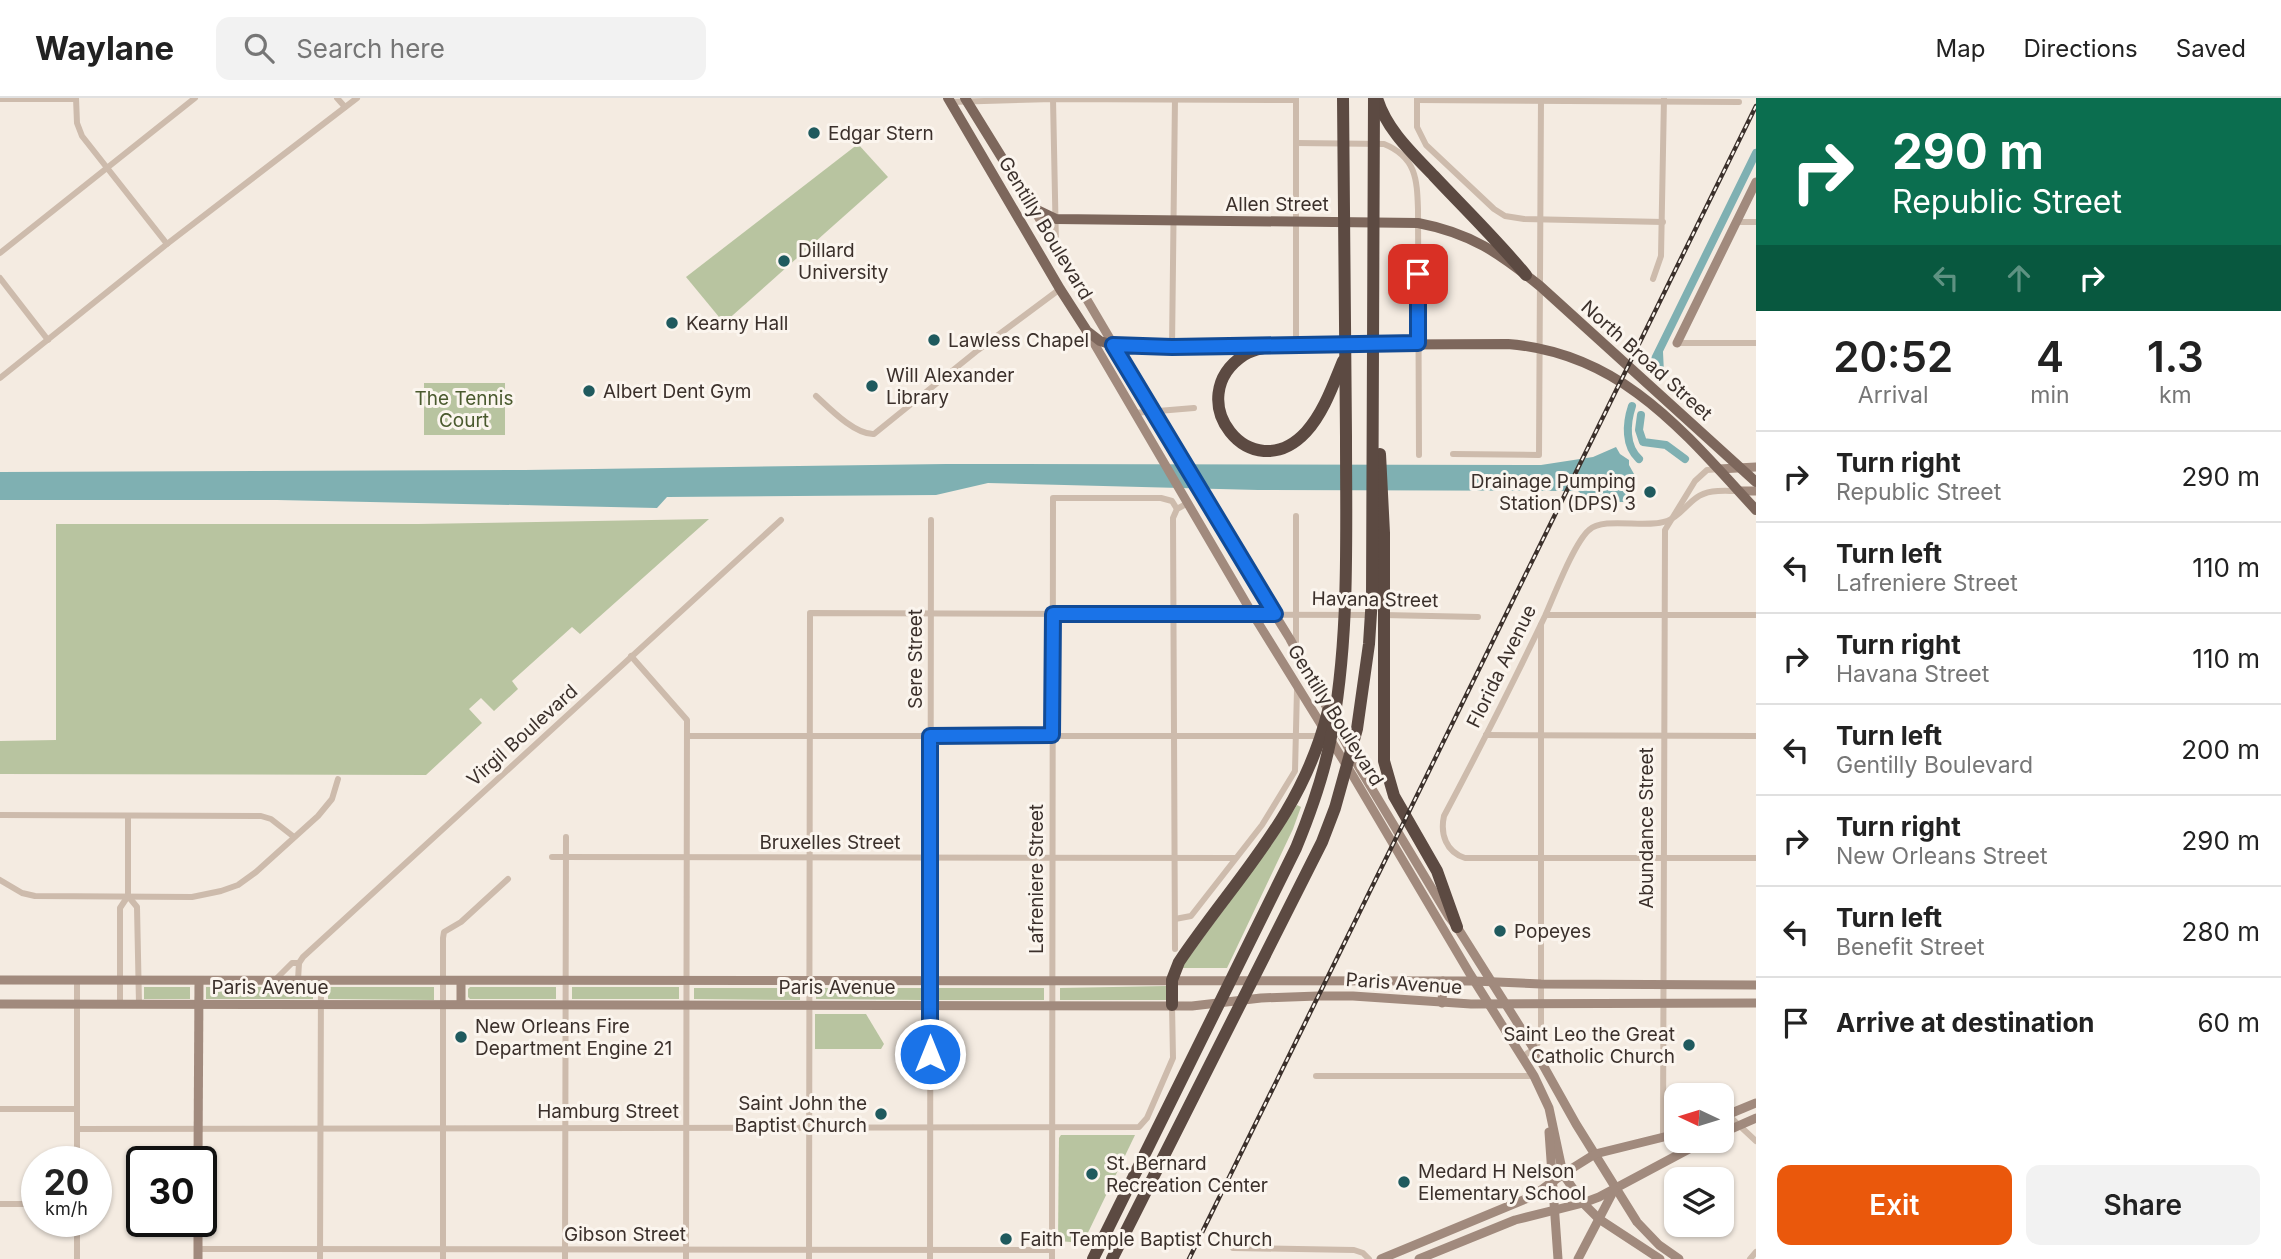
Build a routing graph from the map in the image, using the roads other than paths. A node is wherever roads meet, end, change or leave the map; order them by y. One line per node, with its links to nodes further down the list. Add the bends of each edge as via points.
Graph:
1 (195, 98): 19 (street)
2 (337, 98): 17 (street)
3 (357, 98): 17 (street)
4 (1175, 98): 9 (street); 10 (street); 23 (street)
5 (1343, 98): 48 (highway)
6 (1375, 98): 34 (highway, via 1400,138); 53 (highway)
7 (0, 99): 8 (street)
8 (76, 99): 19 (street, via 79,130)
9 (1053, 99): 14 (street); 22 (street)
10 (1296, 99): 18 (street)
11 (1417, 99): 12 (street); 24 (street, via 1417,127 1426,145 1494,209 1516,218)
12 (1541, 99): 15 (street); 24 (street)
13 (949, 100): 14 (street); 38 (main road, Gentilly Boulevard)
14 (966, 100): 21 (main road, Gentilly Boulevard)
15 (1664, 100): 16 (street); 26 (street)
16 (1739, 102)
17 (345, 107): 30 (street)
18 (1296, 143): 25 (street); 29 (street, via 1392,147 1416,173)
19 (106, 168): 30 (street); 32 (street)
20 (1756, 182): 27 (street)
21 (1033, 208): 22 (main road, Allen Street); 31 (street, Gentilly Boulevard)
22 (1056, 219): 23 (main road, Allen Street); 31 (street)
23 (1174, 220): 25 (main road, Allen Street); 46 (street)
24 (1541, 220): 26 (street); 37 (street)
25 (1296, 222): 29 (main road, Allen Street); 45 (street)
26 (1663, 222): 36 (street, via 1661,257)
27 (1736, 222): 28 (street); 42 (street)
28 (1756, 222)
29 (1418, 223): 33 (main road, Allen Street, via 1468,237); 41 (street)
30 (167, 244): 40 (street)
31 (1056, 247): 44 (street, Gentilly Boulevard)
32 (0, 253)
33 (1514, 265): 34 (main road, North Broad Street)
34 (1526, 275): 37 (main road, North Broad Street)
35 (0, 278): 40 (street)
36 (1653, 279)
37 (1540, 286): 47 (street); 57 (main road, North Broad Street)
38 (1060, 289): 39 (main road, Gentilly Boulevard); 50 (street, via 874,434 864,434)
39 (1087, 331): 44 (main road); 54 (street, Gentilly Boulevard)
40 (48, 340): 49 (street)
41 (1418, 343): 45 (main road, North Broad Street); 47 (main road, North Broad Street); 56 (street)
42 (1677, 343): 43 (street)
43 (1756, 343)
44 (1113, 345): 46 (main road, North Broad Street); 52 (street, Gentilly Boulevard)
45 (1296, 345): 46 (main road, North Broad Street); 48 (highway, via 1246,354 1227,371 1218,392 1220,418 1226,429 1252,449 1281,448 1303,434 1322,408)
46 (1172, 347)
47 (1539, 347): 55 (street, via 1539,455); 59 (main road, North Broad Street, via 1582,360 1620,381 1671,421)
48 (1346, 354): 82 (highway)
49 (0, 378)
50 (816, 396)
51 (1194, 408): 52 (street)
52 (1153, 411): 54 (street); 74 (street, Gentilly Boulevard)
53 (1373, 412): 116 (highway, via 1379,425 1384,533 1386,776 1437,871); 219 (highway, via 1369,644 1357,729 1338,799 1303,883)
54 (1134, 413): 63 (street, Gentilly Boulevard)
55 (1453, 454)
56 (1419, 455)
57 (1740, 467): 58 (street); 59 (street); 60 (main road, North Broad Street)
58 (1756, 467)
59 (1719, 468): 61 (main road, North Broad Street); 69 (street, Abundance Street, via 1707,470 1695,481)
60 (1756, 482)
61 (1739, 491): 62 (street); 65 (main road, North Broad Street); 69 (street, via 1706,492)
62 (1756, 491)
63 (1187, 500): 64 (street); 73 (street, Gentilly Boulevard)
64 (1177, 509): 71 (street); 72 (street, Lafreniere Street, via 1172,501 1161,498 1053,498)
65 (1756, 510)
66 (1296, 516): 75 (street)
67 (781, 520): 83 (street, Virgil Boulevard)
68 (931, 520): 70 (street, Sere Street)
69 (1671, 520): 76 (street, Florida Avenue, via 1651,525 1610,524 1588,531); 77 (street, Abundance Street, via 1665,530)
70 (930, 613): 72 (street, Havana Street); 85 (street, Havana Street, via 810,614); 91 (street, Sere Street)
71 (1174, 613): 72 (street, Havana Street); 73 (street, Havana Street); 87 (street)
72 (1053, 614): 86 (street, Lafreniere Street)
73 (1252, 614): 74 (street, Havana Street); 84 (street, Gentilly Boulevard)
74 (1275, 614): 75 (street, Havana Street); 81 (street, Gentilly Boulevard)
75 (1296, 614): 79 (street, Havana Street); 81 (street)
76 (1546, 615): 77 (street); 80 (street, Florida Avenue)
77 (1663, 615): 78 (street); 89 (street, Abundance Street)
78 (1756, 615)
79 (1478, 617)
80 (1541, 623): 88 (street, Florida Avenue); 95 (street)
81 (1296, 649): 116 (street, Gentilly Boulevard, via 1357,764)
82 (1343, 653): 134 (highway, via 1326,720 1293,804 1183,956); 218 (highway, via 1330,744 1296,848)
83 (631, 656): 90 (street, via 687,720); 118 (street, Virgil Boulevard)
84 (1297, 684): 92 (street); 93 (street, Gentilly Boulevard)
85 (808, 735): 90 (street); 91 (street); 105 (street)
86 (1052, 735): 87 (street); 91 (street); 106 (street, Lafreniere Street)
87 (1175, 735): 92 (street); 107 (street)
88 (1486, 735): 95 (street); 109 (street, Florida Avenue, via 1444,816 1443,834 1458,856)
89 (1663, 735): 94 (street); 95 (street); 110 (street, Abundance Street)
90 (687, 736): 104 (street)
91 (930, 736): 103 (street, Sere Street)
92 (1297, 736): 93 (street); 108 (street, via 1295,771)
93 (1328, 736): 137 (street, Gentilly Boulevard)
94 (1756, 736)
95 (1541, 737): 109 (street)
96 (338, 779): 99 (street, via 326,807)
97 (0, 815): 98 (street)
98 (128, 816): 99 (street, via 261,816); 114 (street)
99 (294, 837): 114 (street, via 256,872 222,891 192,897)
100 (566, 837): 102 (street)
101 (552, 857): 102 (street, Bruxelles Street)
102 (566, 857): 104 (street, Bruxelles Street); 129 (street)
103 (931, 857): 105 (street, Bruxelles Street); 106 (street, Bruxelles Street); 132 (street, Sere Street)
104 (687, 858): 105 (street, Bruxelles Street); 130 (street)
105 (808, 858): 131 (street)
106 (1052, 858): 107 (street, Bruxelles Street); 133 (street, Lafreniere Street)
107 (1174, 858): 108 (street, Bruxelles Street); 115 (street)
108 (1235, 858): 115 (street, via 1191,916)
109 (1541, 858): 110 (street); 139 (street)
110 (1663, 858): 111 (street); 140 (street, Abundance Street)
111 (1756, 858)
112 (508, 879): 127 (street, via 444,932)
113 (0, 880): 114 (street, via 35,896)
114 (128, 896): 123 (street, via 120,908); 124 (street, via 137,908)
115 (1175, 919): 117 (street)
116 (1457, 927): 138 (street, Gentilly Boulevard)
117 (1175, 949)
118 (299, 963): 120 (street, Virgil Boulevard, via 292,963); 121 (street)
119 (0, 980): 122 (street, Paris Avenue)
120 (275, 980): 121 (street, Paris Avenue); 125 (street, Paris Avenue)
121 (298, 980): 126 (street, Paris Avenue)
122 (77, 981): 123 (street, Paris Avenue); 148 (street)
123 (120, 981): 124 (street, Paris Avenue); 149 (street)
124 (139, 981): 125 (street, Paris Avenue); 150 (street)
125 (199, 981): 151 (street)
126 (321, 981): 127 (street, Paris Avenue); 152 (street)
127 (442, 981): 128 (street, Paris Avenue); 153 (street)
128 (461, 981): 129 (street, Paris Avenue); 154 (street)
129 (565, 981): 130 (street, Paris Avenue); 155 (street)
130 (687, 981): 131 (street, Paris Avenue); 157 (street)
131 (809, 981): 132 (street, Paris Avenue); 158 (street)
132 (931, 981): 133 (street, Paris Avenue); 159 (street, Sere Street)
133 (1052, 981): 134 (street, Paris Avenue); 160 (street, Lafreniere Street)
134 (1172, 981): 135 (street, Paris Avenue); 161 (highway)
135 (1414, 981): 136 (street, Paris Avenue); 142 (street)
136 (1443, 981): 137 (street, Paris Avenue); 143 (street)
137 (1474, 981): 138 (street, Paris Avenue); 162 (street, Gentilly Boulevard)
138 (1491, 981): 139 (street, Paris Avenue); 156 (street, Gentilly Boulevard)
139 (1541, 984): 140 (street, Paris Avenue); 144 (street)
140 (1663, 984): 141 (street, Paris Avenue); 145 (street, Abundance Street)
141 (1756, 985)
142 (1413, 1001): 143 (street, Paris Avenue); 161 (street, Paris Avenue, via 1318,996)
143 (1442, 1003): 162 (street, Paris Avenue)
144 (1541, 1003): 145 (street, Paris Avenue); 156 (street, Paris Avenue); 163 (street, via 1541,1038)
145 (1663, 1003): 146 (street, Paris Avenue); 185 (street, Abundance Street)
146 (1756, 1003)
147 (0, 1004): 148 (street, Paris Avenue)
148 (77, 1004): 149 (street, Paris Avenue); 170 (street)
149 (120, 1004): 150 (street, Paris Avenue)
150 (139, 1004): 151 (street, Paris Avenue)
151 (199, 1004): 152 (street, Paris Avenue); 181 (street)
152 (322, 1004): 153 (street, Paris Avenue); 175 (street)
153 (443, 1004): 154 (street, Paris Avenue); 177 (street)
154 (461, 1004): 155 (street, Paris Avenue)
155 (565, 1004): 157 (street, Paris Avenue); 182 (street)
156 (1506, 1004): 162 (street, Paris Avenue); 163 (street, Gentilly Boulevard)
157 (687, 1005): 158 (street, Paris Avenue); 178 (street)
158 (809, 1005): 159 (street, Paris Avenue); 179 (street)
159 (930, 1005): 160 (street, Paris Avenue); 176 (street, Sere Street)
160 (1052, 1005): 161 (street, Paris Avenue); 183 (street, Lafreniere Street)
161 (1172, 1005): 183 (street, Hamburg Street, via 1173,1058 1139,1127)
162 (1488, 1005): 164 (street, Gentilly Boulevard)
163 (1534, 1049): 164 (street); 190 (street, Gentilly Boulevard)
164 (1522, 1057): 166 (street, Gentilly Boulevard)
165 (1316, 1076): 166 (street)
166 (1534, 1076): 168 (street, Gentilly Boulevard)
167 (1756, 1103): 171 (street)
168 (1549, 1108): 191 (street, Gentilly Boulevard); 192 (street)
169 (0, 1109): 170 (street)
170 (77, 1109): 184 (street)
171 (1734, 1112)
172 (1756, 1118): 174 (street)
173 (1734, 1122): 174 (street)
174 (1738, 1125): 180 (street); 186 (street)
175 (321, 1126): 177 (street, Hamburg Street); 181 (street, Hamburg Street); 201 (street)
176 (930, 1126): 179 (street, Hamburg Street); 183 (street, Hamburg Street); 205 (street, Sere Street)
177 (443, 1127): 182 (street, Hamburg Street); 202 (street)
178 (687, 1127): 179 (street, Hamburg Street); 182 (street, Hamburg Street); 203 (street)
179 (809, 1127): 204 (street)
180 (1734, 1127)
181 (198, 1128): 184 (street, Hamburg Street); 188 (street)
182 (565, 1128): 206 (street)
183 (1052, 1128): 207 (street, Lafreniere Street)
184 (77, 1129): 187 (street)
185 (1663, 1138): 190 (street)
186 (1756, 1141)
187 (77, 1146)
188 (198, 1146)
189 (1682, 1153): 193 (street)
190 (1595, 1154): 191 (street); 193 (street, Gentilly Boulevard)
191 (1563, 1174): 192 (street); 195 (street, Gentilly Boulevard)
192 (1552, 1183): 197 (street); 221 (street, via 1521,1202)
193 (1616, 1188): 195 (street); 198 (street); 226 (street, Gentilly Boulevard, via 1646,1233)
194 (0, 1203): 196 (street)
195 (1583, 1203): 197 (street); 198 (street, Gentilly Boulevard)
196 (21, 1204)
197 (1555, 1210): 222 (street, via 1498,1226); 223 (street)
198 (1599, 1220): 224 (street); 225 (street, Gentilly Boulevard)
199 (77, 1237): 210 (street)
200 (1233, 1248): 220 (street, via 1354,1250)
201 (320, 1249): 202 (street, Gibson Street); 209 (street, Gibson Street); 211 (street)
202 (443, 1249): 206 (street, Gibson Street); 212 (street)
203 (686, 1249): 204 (street, Gibson Street); 206 (street, Gibson Street); 214 (street)
204 (809, 1249): 205 (street, Gibson Street); 215 (street)
205 (930, 1249): 207 (street, Gibson Street); 216 (street, Sere Street)
206 (565, 1250): 213 (street)
207 (1052, 1250): 217 (street, Lafreniere Street)
208 (1756, 1252): 227 (street)
209 (198, 1254)
210 (77, 1259)
211 (320, 1259)
212 (443, 1259)
213 (565, 1259)
214 (686, 1259)
215 (809, 1259)
216 (930, 1259)
217 (1052, 1259)
218 (1093, 1259)
219 (1112, 1259)
220 (1369, 1259)
221 (1381, 1259)
222 (1419, 1259)
223 (1558, 1259)
224 (1577, 1259)
225 (1660, 1259)
226 (1679, 1259)
227 (1750, 1259)

